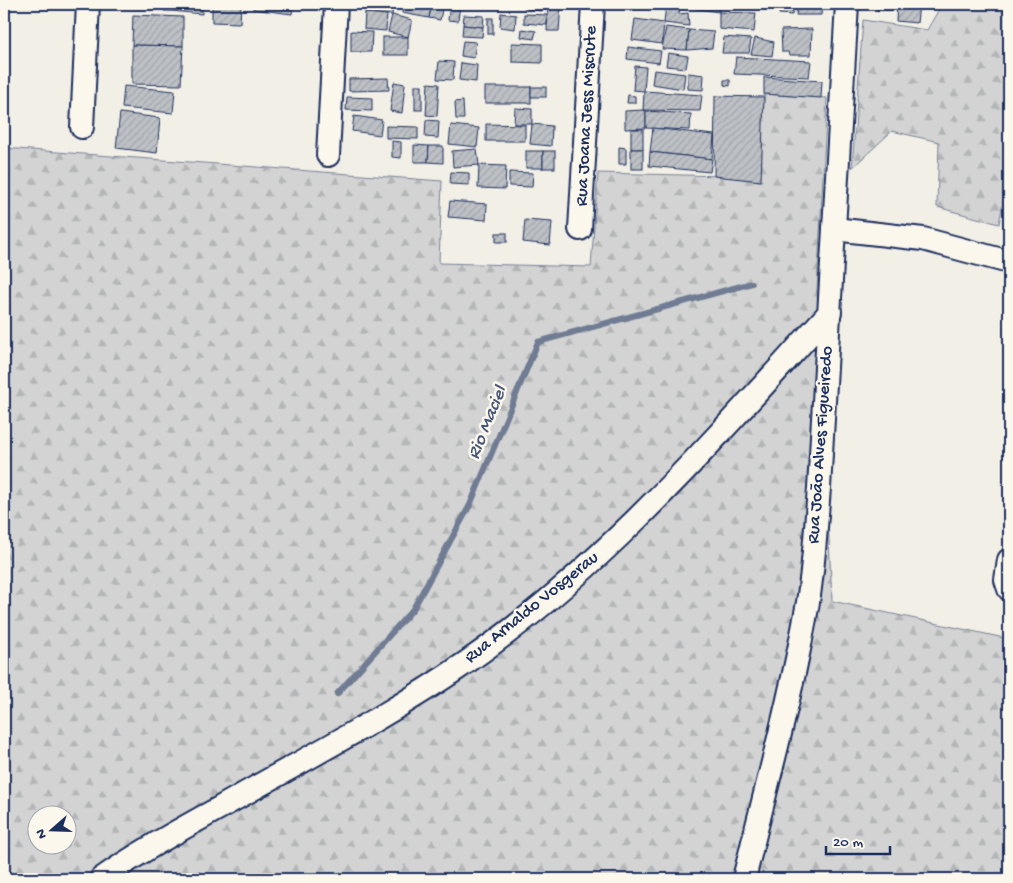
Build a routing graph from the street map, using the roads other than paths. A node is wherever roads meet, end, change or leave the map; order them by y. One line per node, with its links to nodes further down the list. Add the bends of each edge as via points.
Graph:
1 (88, 4): 5 (street)
2 (336, 4): 6 (street)
3 (593, 4): 7 (street, Rua Joana Jess Miscrute)
4 (847, 4): 8 (street, Rua João Alves Figueiredo)
5 (82, 127)
6 (328, 155)
7 (580, 229)
8 (834, 229): 9 (street, via 923,239); 10 (street, Rua João Alves Figueiredo)
9 (1009, 262)
10 (830, 312): 13 (street, Rua Arnaldo Vosgerau, via 690,466 624,532 537,609 467,662 396,707 157,842); 14 (street, Rua João Alves Figueiredo, via 819,498 808,602)
11 (1009, 560): 12 (street, via 1006,580)
12 (1009, 589)
13 (100, 879)
14 (744, 879)

